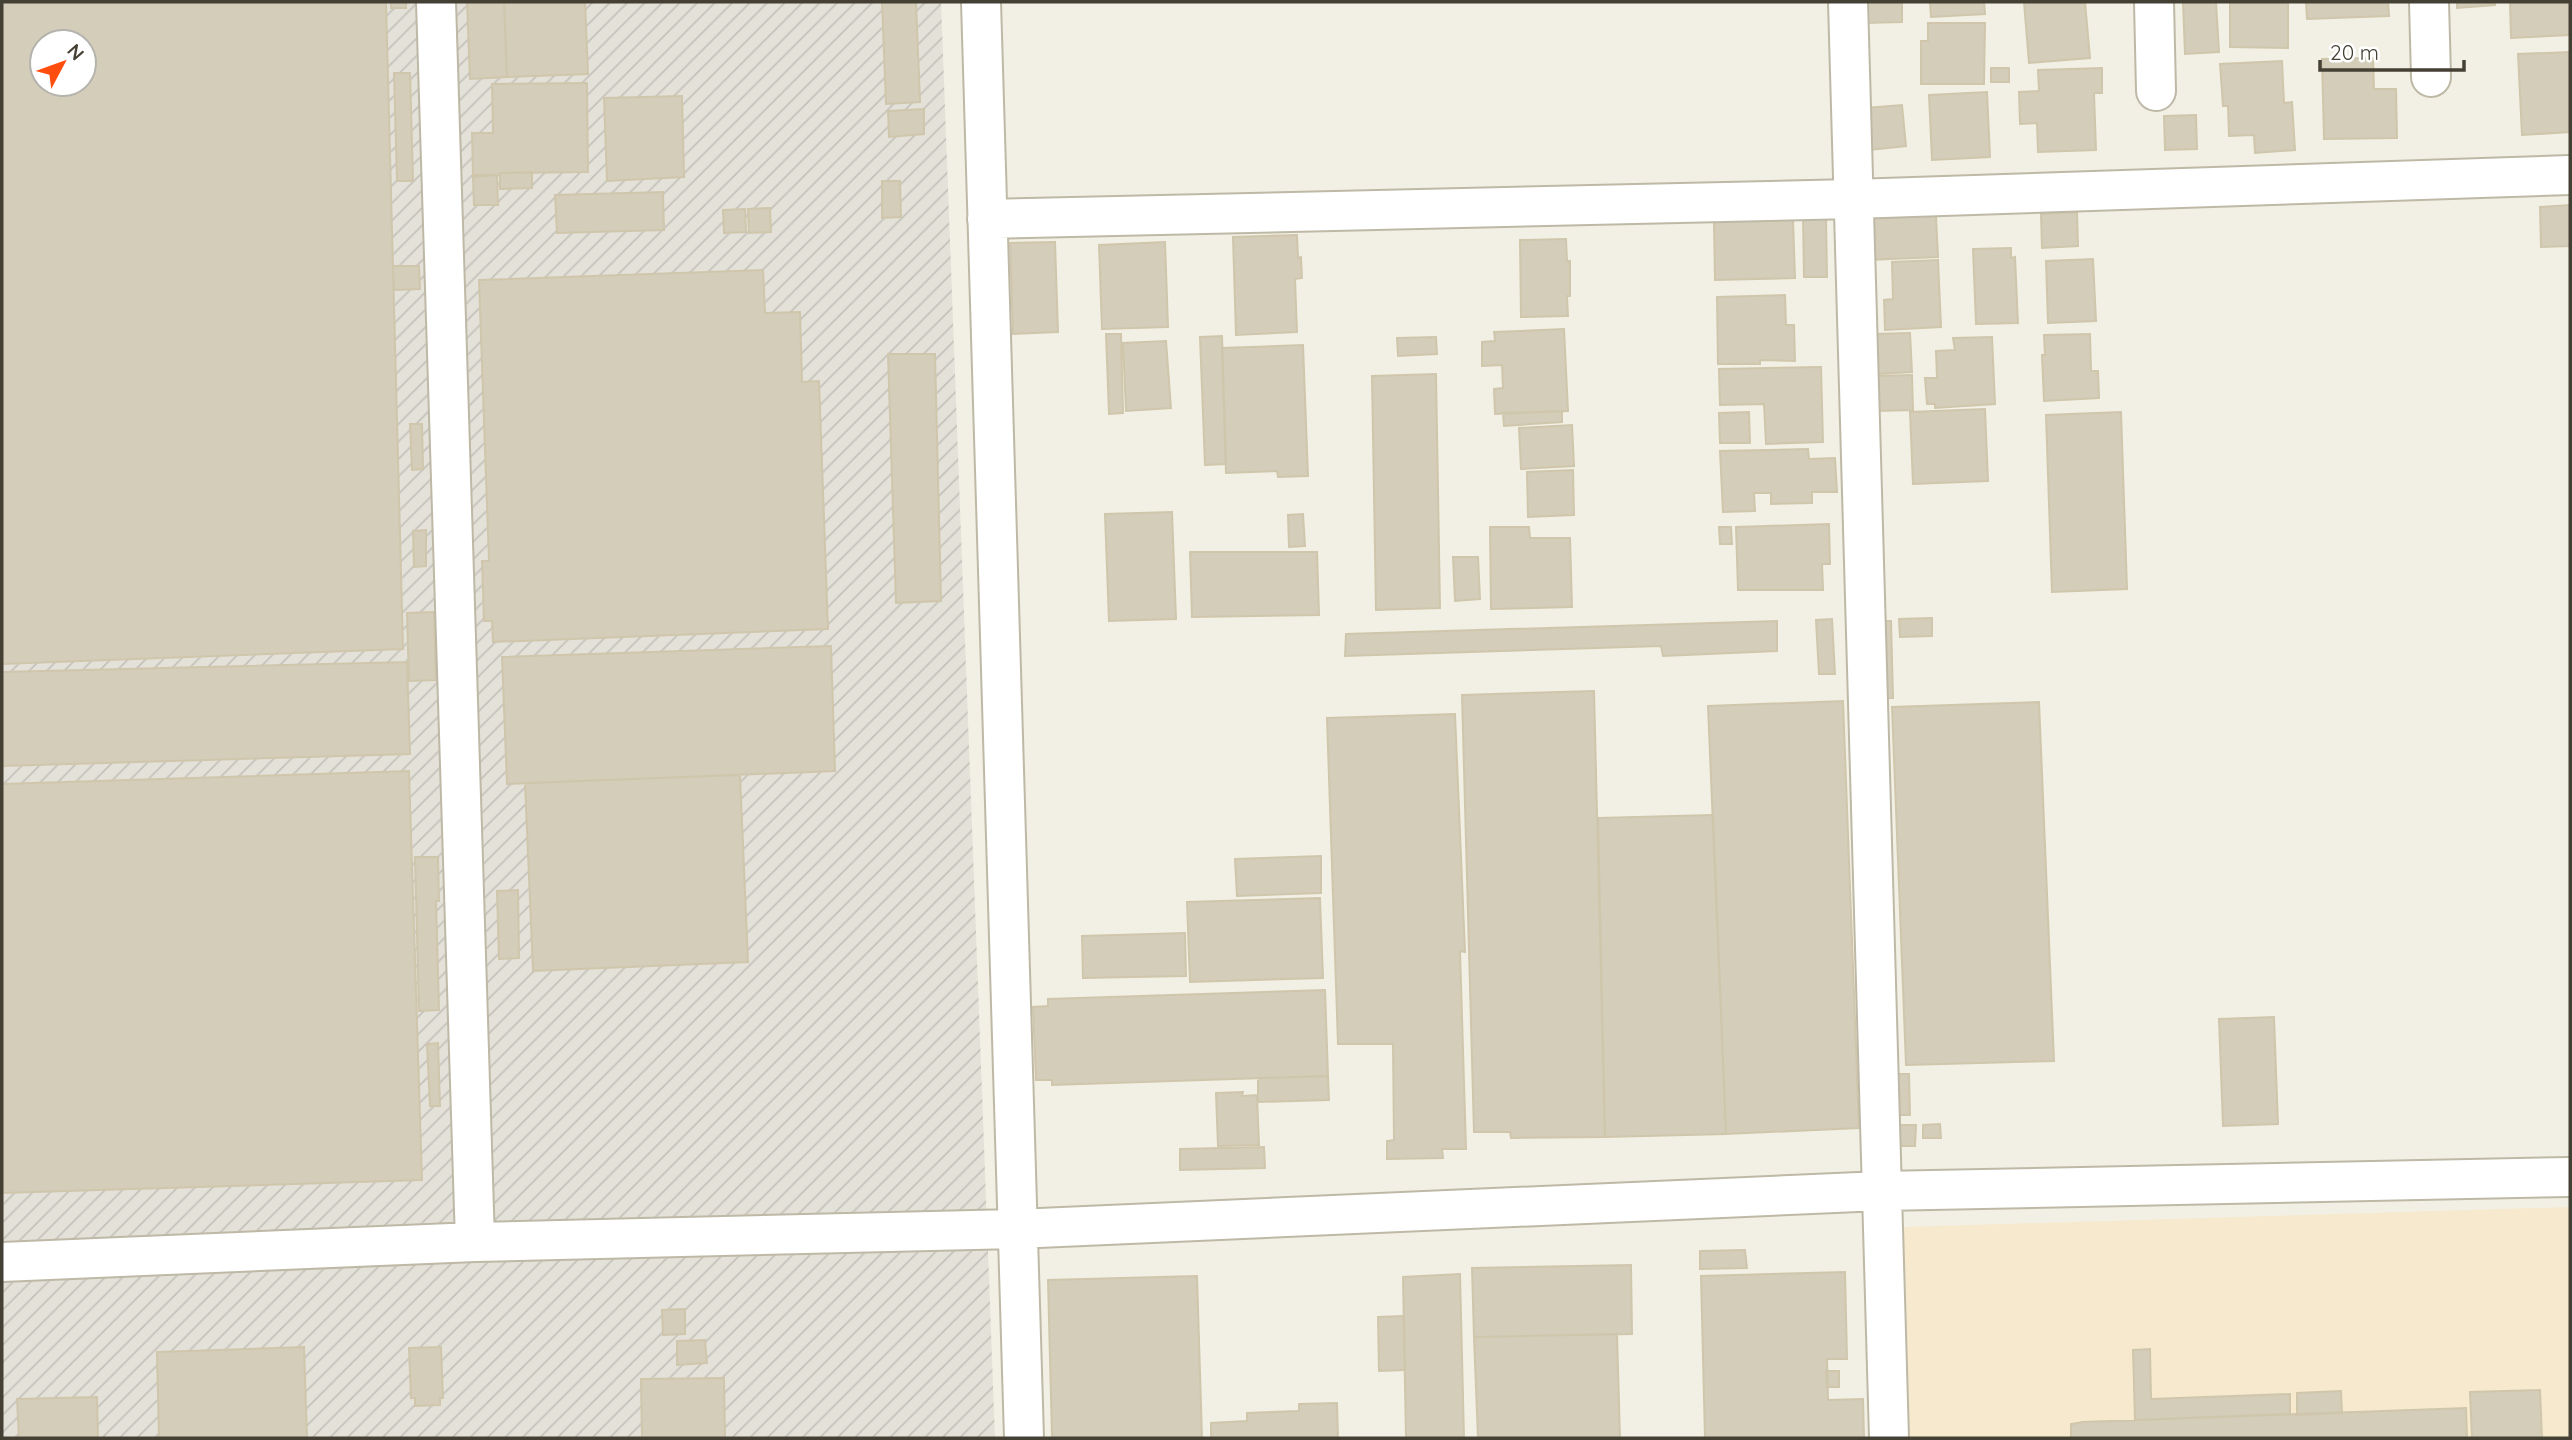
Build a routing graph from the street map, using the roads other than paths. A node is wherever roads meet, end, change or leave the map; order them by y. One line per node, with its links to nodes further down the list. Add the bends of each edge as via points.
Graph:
1 (436, 2): 14 (street)
2 (981, 2): 10 (street)
3 (1848, 2): 9 (street)
4 (2154, 2): 7 (street)
5 (2429, 2): 6 (street)
6 (2431, 77)
7 (2156, 90)
8 (2570, 175): 9 (street)
9 (1853, 199): 10 (street); 12 (street)
10 (987, 219): 13 (street)
11 (2570, 1177): 12 (street)
12 (1881, 1191): 13 (street); 17 (street)
13 (1016, 1229): 14 (street); 16 (street)
14 (475, 1242): 15 (street)
15 (2, 1262)
16 (1024, 1438)
17 (1889, 1438)

